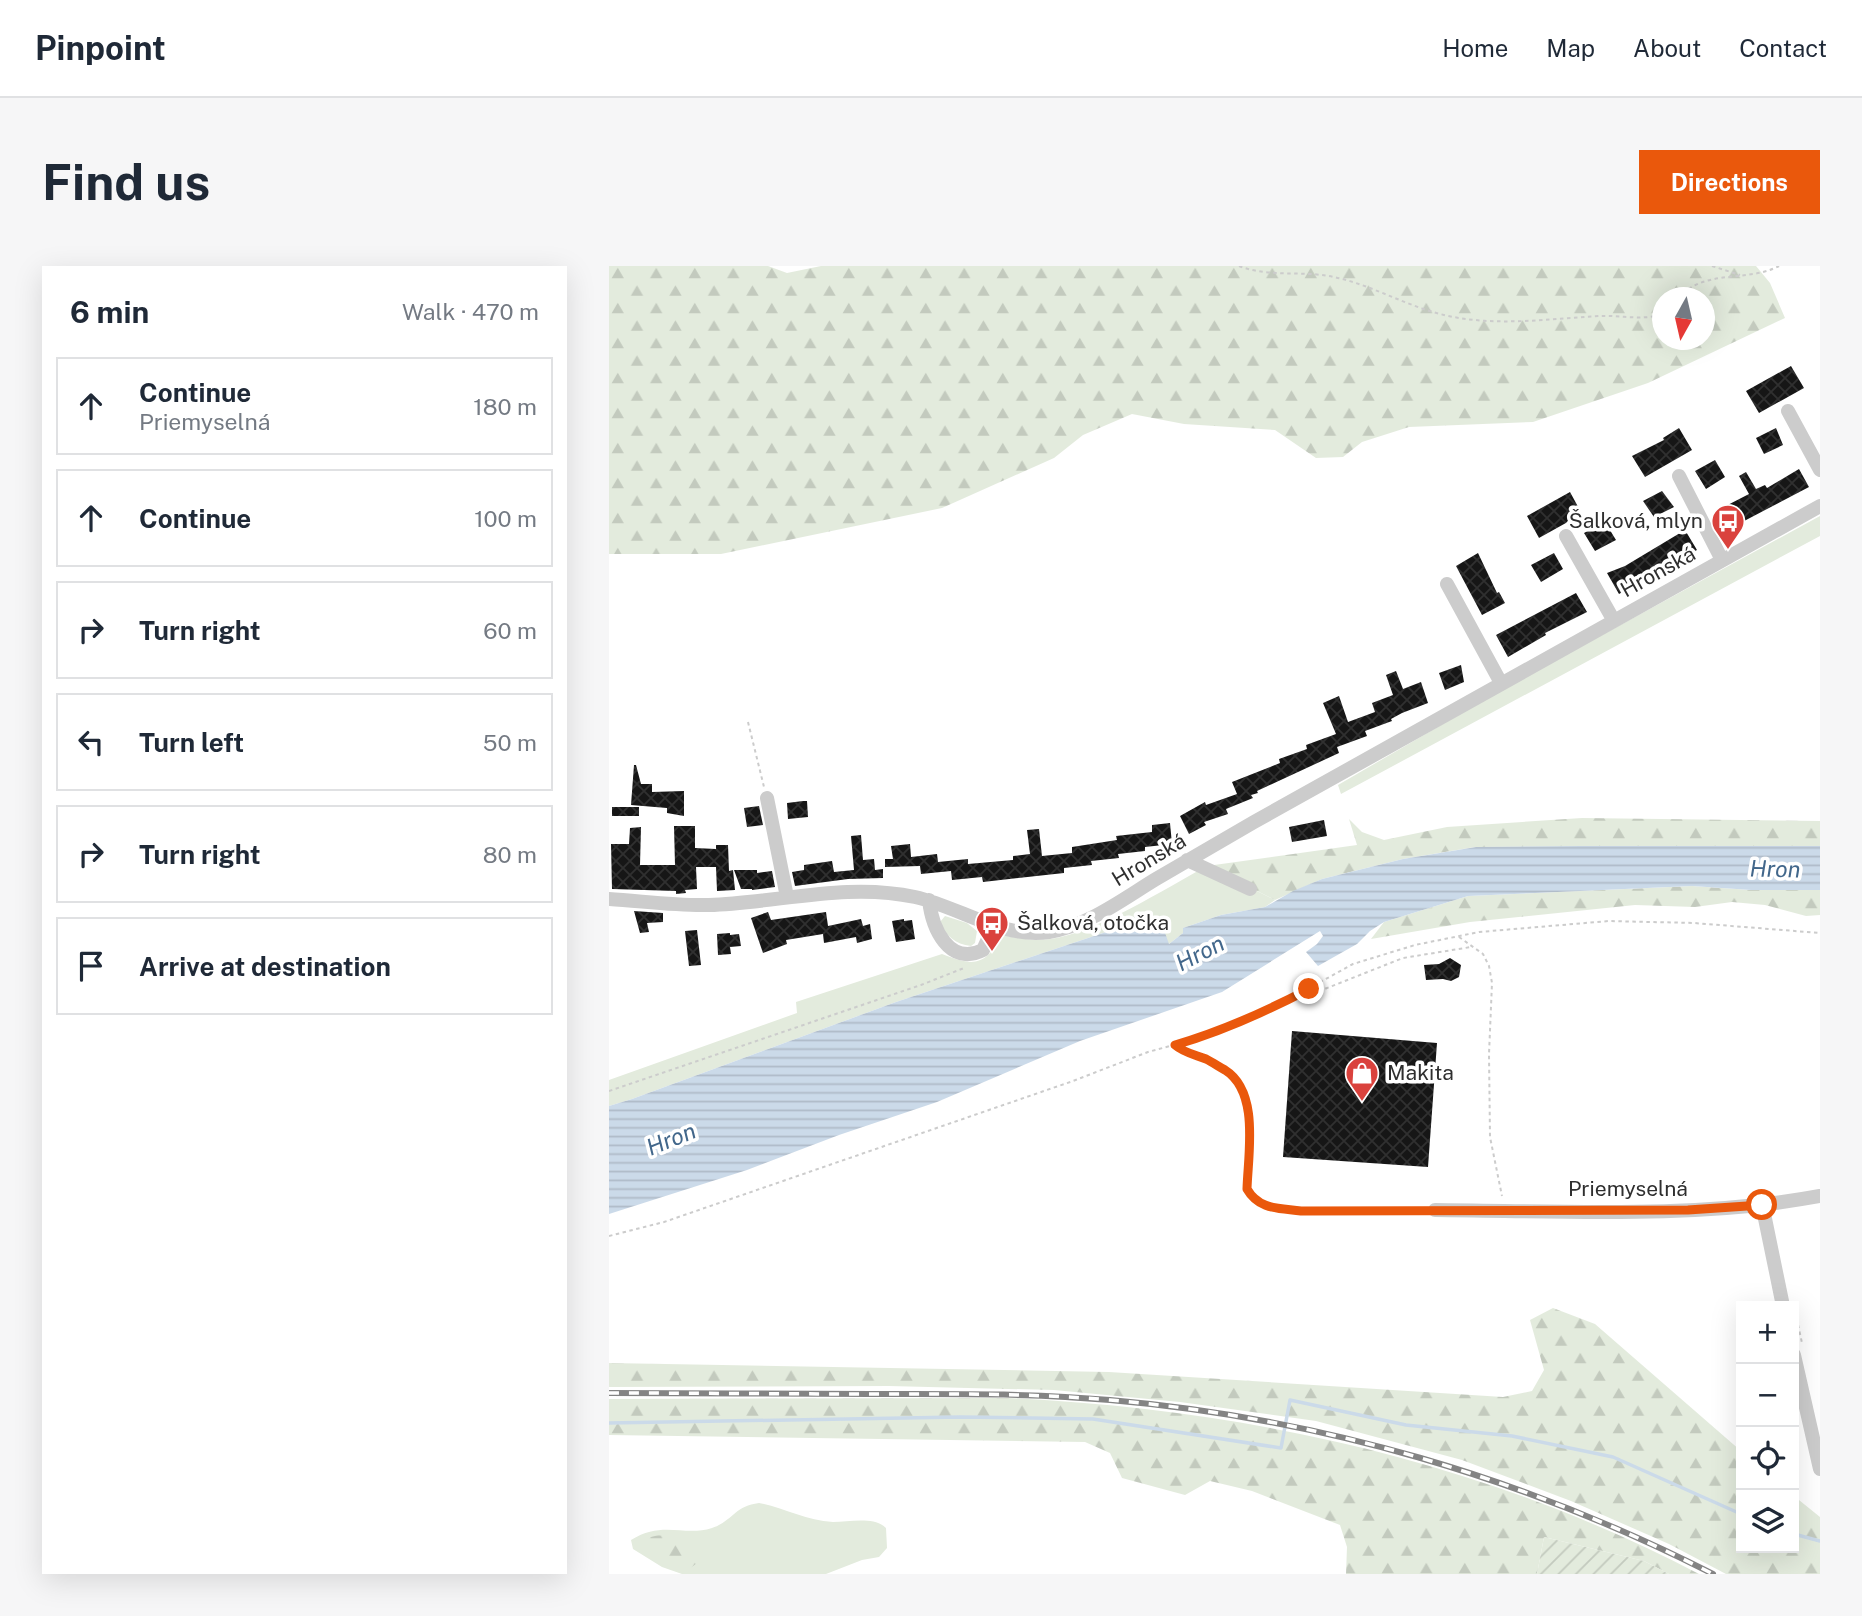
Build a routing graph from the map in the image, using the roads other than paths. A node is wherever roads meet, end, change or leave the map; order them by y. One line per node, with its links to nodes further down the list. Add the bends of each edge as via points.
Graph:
1 (1789, 411): 2 (street)
2 (1820, 470)
3 (1679, 476): 6 (street, Hronská)
4 (1820, 506): 6 (street, Hronská)
5 (1566, 537): 8 (street, Hronská)
6 (1722, 560): 8 (street, Hronská)
7 (1447, 584): 9 (street)
8 (1614, 621): 9 (street, Hronská)
9 (1501, 683): 11 (street, Hronská)
10 (767, 798): 13 (street)
11 (1187, 860): 12 (street); 16 (street, Hronská, via 1067,928 1036,934)
12 (1251, 889)
13 (787, 897): 14 (street, Hronská, via 710,905); 15 (street, Hronská, via 862,891)
14 (609, 899)
15 (929, 900): 16 (street, Hronská); 16 (street, via 930,916 941,938 958,952 966,955 983,950)
16 (994, 926)
17 (1820, 1196): 18 (street, Priemyselná)
18 (1762, 1205): 19 (street, Priemyselná, via 1688,1210); 20 (street)
19 (1435, 1210)
20 (1782, 1301)
21 (1799, 1357): 22 (street)
22 (1820, 1469)

